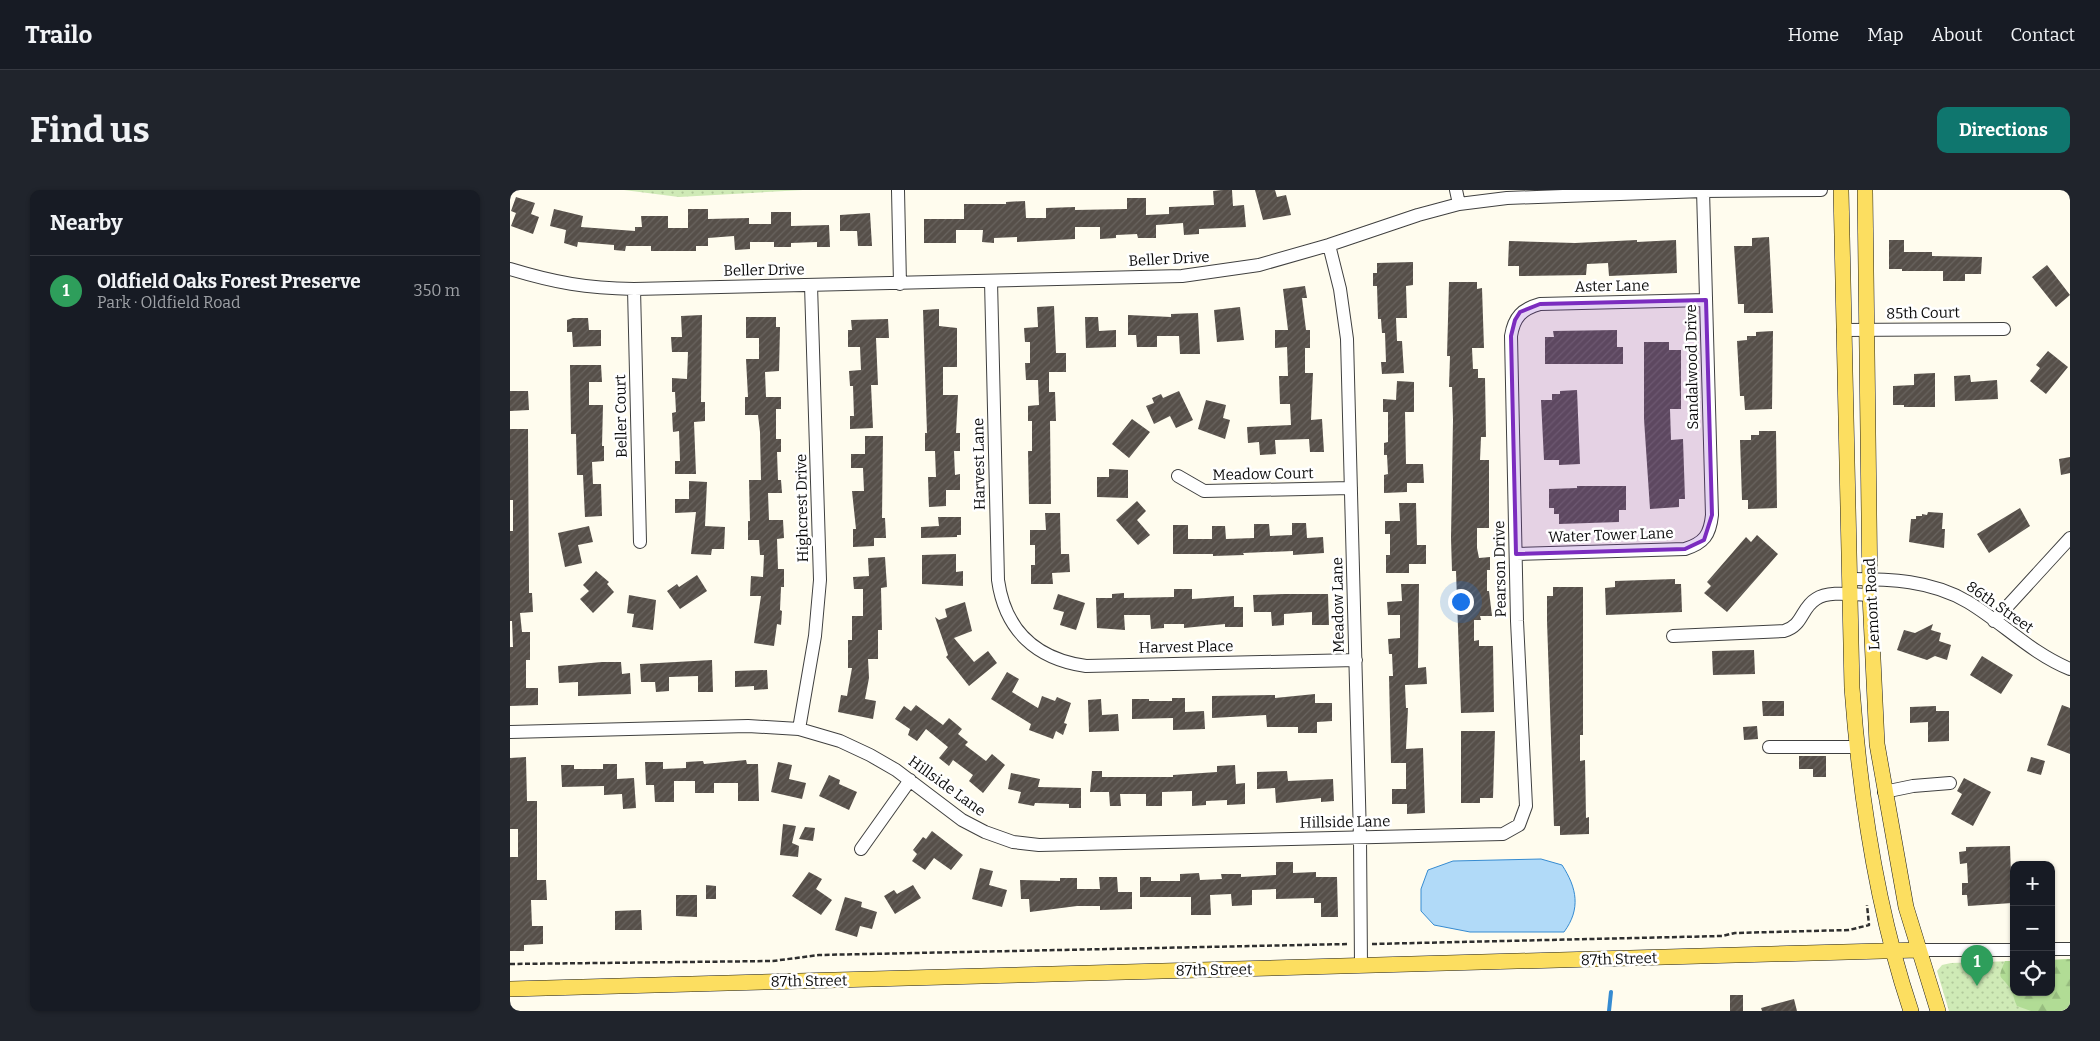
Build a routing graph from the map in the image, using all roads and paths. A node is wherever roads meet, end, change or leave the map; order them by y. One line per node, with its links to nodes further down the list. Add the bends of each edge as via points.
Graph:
1 (898, 190): 12 (street)
2 (1456, 190): 8 (street)
3 (1703, 190): 4 (street, Beller Drive); 7 (street, Beller Drive); 15 (street, Sandalwood Drive)
4 (1822, 190)
5 (1841, 190): 18 (main road, Lemont Road)
6 (1864, 190): 19 (main road, Lemont Road)
7 (1551, 192): 8 (street, Beller Drive)
8 (1459, 204): 9 (street, Beller Drive, via 1399,220)
9 (1329, 245): 11 (street, Beller Drive, via 1259,265 1192,275); 21 (street, Meadow Lane, via 1340,289 1347,339)
10 (510, 269): 14 (street, Beller Drive, via 584,288)
11 (991, 281): 12 (street, Beller Drive); 32 (street, Harvest Lane, via 998,580 1008,615)
12 (900, 284): 13 (street, Beller Drive)
13 (812, 285): 14 (street, Beller Drive); 35 (street, Highcrest Drive, via 820,580 815,636)
14 (634, 289): 24 (street, Beller Court)
15 (1706, 300): 16 (street, Aster Lane, via 1540,304); 23 (street, Sandalwood Drive, via 1712,515 1710,530)
16 (1520, 312): 25 (street, Pearson Drive, via 1511,336)
17 (2004, 329): 19 (street, 85th Court)
18 (1843, 330): 19 (street, 85th Court); 26 (main road, Lemont Road)
19 (1865, 330): 27 (main road, Lemont Road)
20 (1178, 476): 21 (street, Meadow Court, via 1204,491)
21 (1351, 488): 33 (street, Meadow Lane)
22 (2070, 538): 30 (street)
23 (1704, 540): 25 (street, Water Tower Lane, via 1685,549)
24 (640, 542)
25 (1516, 554): 42 (street, Pearson Drive, via 1526,806)
26 (1849, 579): 27 (street, 86th Street); 28 (main road, Lemont Road)
27 (1870, 579): 29 (main road, Lemont Road); 30 (street, 86th Street, via 1918,583 1944,590)
28 (1849, 595): 29 (street); 31 (street, via 1816,598 1796,626 1784,631); 38 (main road, Lemont Road)
29 (1870, 595): 41 (main road, Lemont Road, via 1877,744)
30 (1994, 621): 34 (street, 86th Street, via 2036,651)
31 (1674, 636)
32 (1024, 640): 33 (street, Harvest Place, via 1059,661 1086,666)
33 (1356, 660): 43 (street, Meadow Lane)
34 (2070, 669)
35 (799, 729): 36 (street, Hillside Lane, via 748,726); 39 (street, Hillside Lane, via 855,747)
36 (510, 732)
37 (1768, 747): 38 (street)
38 (1856, 747): 52 (main road, Lemont Road, via 1869,840)
39 (910, 780): 43 (street, Hillside Lane, via 974,827 999,838 1022,843); 44 (street)
40 (1950, 783): 41 (street)
41 (1884, 792): 50 (main road, Lemont Road, via 1906,907)
42 (1519, 825): 43 (street, Hillside Lane, via 1503,834)
43 (1360, 838): 54 (street, Meadow Lane)
44 (861, 849)
45 (1866, 896): 47 (path, via 1869,925 1849,930)
46 (1349, 944): 53 (path, via 819,955 773,961)
47 (1372, 944)
48 (2055, 949): 49 (street)
49 (2070, 949)
50 (1918, 950): 51 (street); 52 (main road, 87th Street); 57 (main road, Lemont Road)
51 (2010, 950)
52 (1893, 951): 54 (main road, 87th Street); 56 (main road, Lemont Road)
53 (510, 964)
54 (1361, 966): 55 (main road, 87th Street)
55 (510, 988)
56 (1911, 1011)
57 (1938, 1011)

